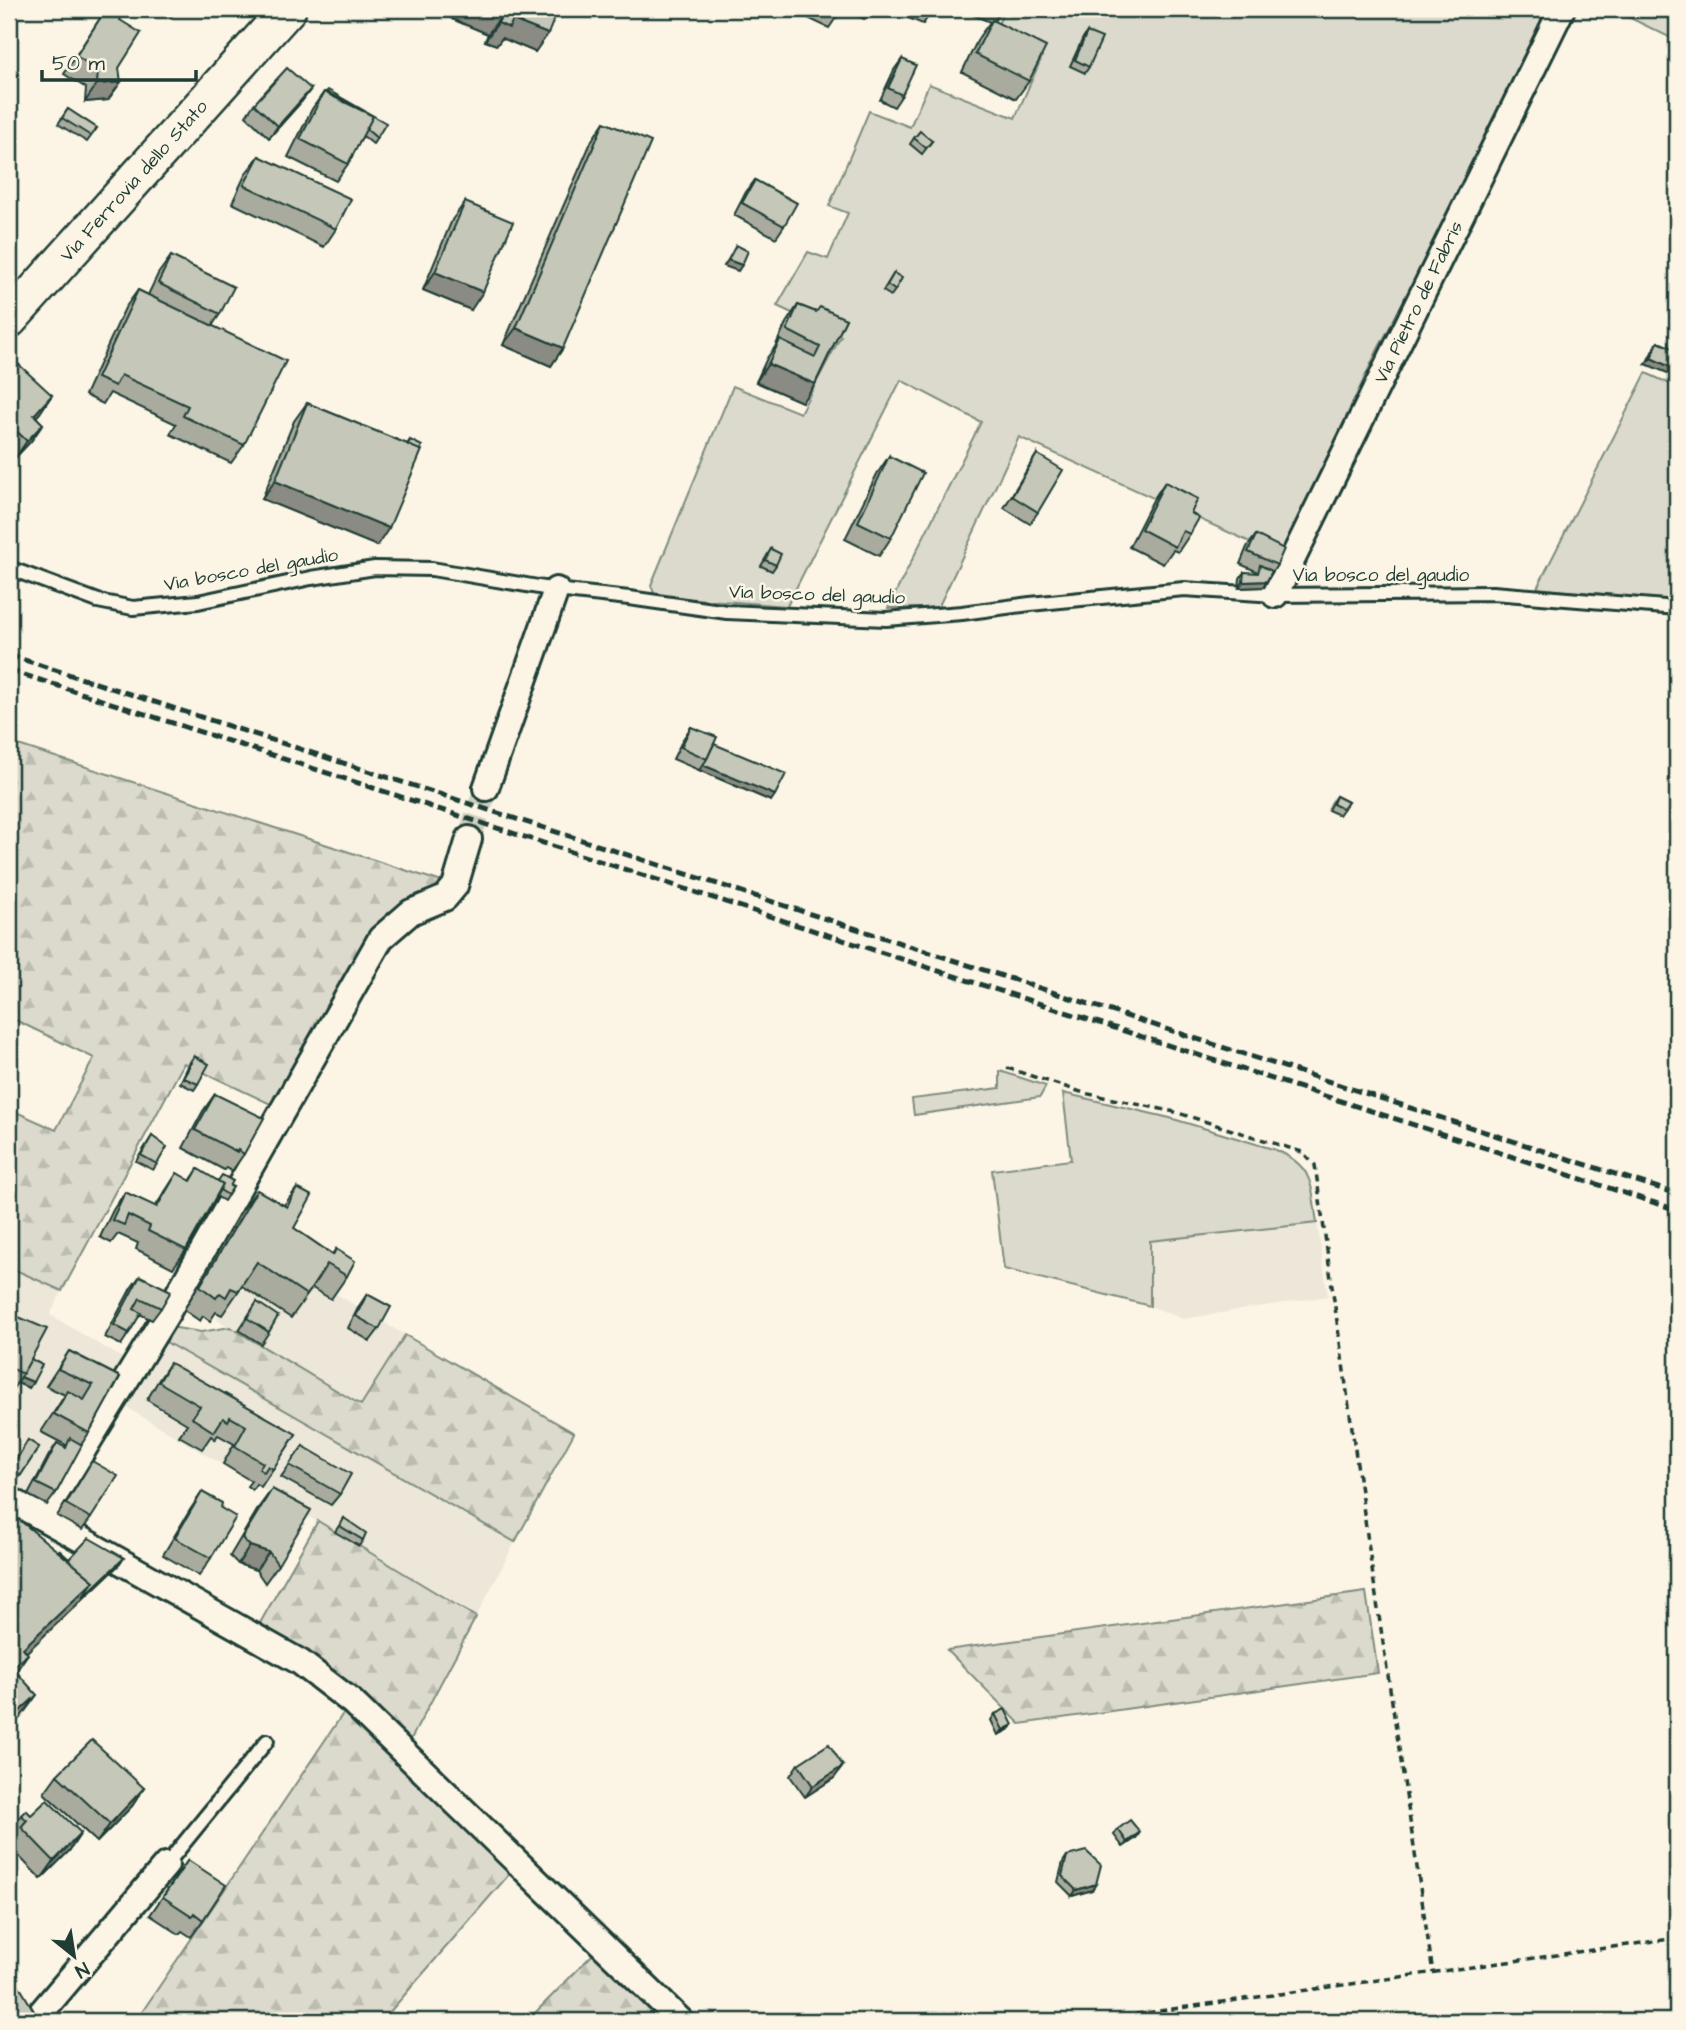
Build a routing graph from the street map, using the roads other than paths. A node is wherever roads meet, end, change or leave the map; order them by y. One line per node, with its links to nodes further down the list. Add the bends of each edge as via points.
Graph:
1 (288, 9): 3 (main road, Via Ferrovia dello Stato)
2 (1562, 9): 6 (street, Via Pietro de Fabris)
3 (9, 320)
4 (9, 568): 5 (lane, Via bosco del gaudio, via 98,601 133,608 198,602 374,568 432,569)
5 (556, 590): 6 (lane, Via bosco del gaudio, via 727,612 886,619 1184,589); 8 (street)
6 (1275, 595): 7 (lane, Via bosco del gaudio, via 1493,593)
7 (1677, 608)
8 (486, 788)
9 (469, 839): 11 (street, via 455,886 444,898 411,912 381,938 173,1303)
10 (9, 1499): 11 (street)
11 (42, 1517): 16 (street, via 300,1662 352,1702)
12 (267, 1741): 13 (lane)
13 (166, 1865): 15 (street)
14 (15, 1991): 15 (main road)
15 (33, 2021)
16 (681, 2021)

